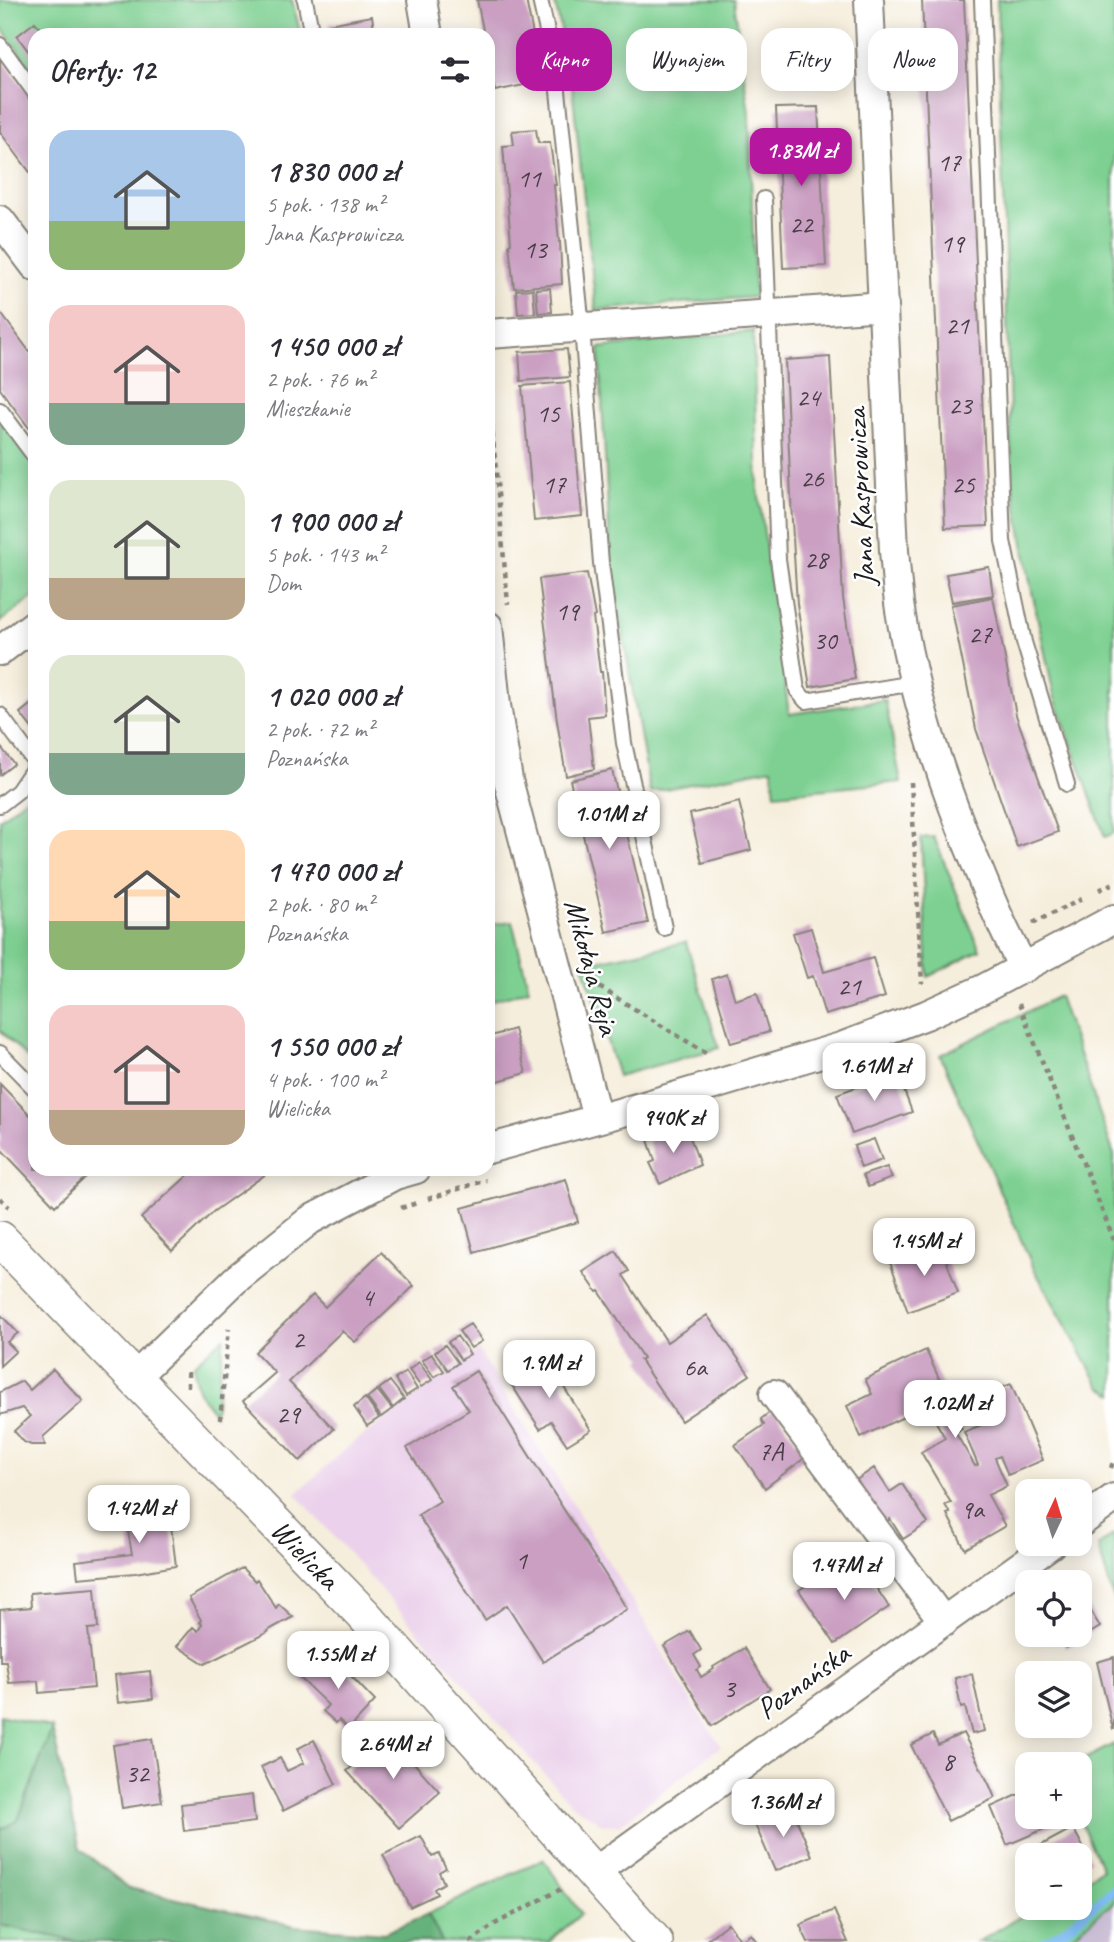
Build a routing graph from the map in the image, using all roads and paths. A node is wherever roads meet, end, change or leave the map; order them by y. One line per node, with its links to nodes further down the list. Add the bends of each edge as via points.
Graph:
1 (305, 0): 6 (lane)
2 (422, 0): 7 (street)
3 (540, 0): 15 (lane, via 556,71)
4 (869, 0): 13 (street, Jana Kasprowicza)
5 (982, 0): 27 (lane, via 1003,541 1024,642)
6 (311, 28)
7 (427, 28)
8 (0, 45): 9 (lane)
9 (28, 83)
10 (764, 199): 14 (lane)
11 (0, 220): 12 (street)
12 (28, 257)
13 (884, 306): 14 (street); 23 (street, Jana Kasprowicza, via 894,551 899,608)
14 (769, 314): 15 (street); 23 (lane, via 778,559 797,690 806,701)
15 (582, 328): 16 (street); 31 (lane, via 601,563 624,743)
16 (495, 334)
17 (0, 410): 18 (lane)
18 (28, 448)
19 (495, 533): 20 (path)
20 (499, 619): 41 (street, Mikołaja Reja, via 496,705 508,780)
21 (28, 629): 22 (street)
22 (0, 651)
23 (914, 683): 32 (street, Jana Kasprowicza, via 933,752)
24 (0, 715): 25 (lane)
25 (28, 753)
26 (28, 776): 28 (lane)
27 (1067, 784)
28 (0, 805)
29 (1114, 883): 32 (path)
30 (1114, 919): 33 (street)
31 (664, 928)
32 (1006, 937): 33 (street, Jana Kasprowicza)
33 (1024, 968): 41 (street, via 926,1015 841,1047)
34 (582, 976): 39 (path, via 712,1057)
35 (934, 978): 36 (path)
36 (912, 989)
37 (1020, 1004): 47 (path)
38 (0, 1053): 40 (lane)
39 (699, 1060)
40 (28, 1081)
41 (597, 1118): 42 (street)
42 (495, 1147)
43 (393, 1176): 49 (street, via 310,1220 235,1280)
44 (498, 1176): 45 (path)
45 (397, 1210)
46 (0, 1239): 49 (street, Wielicka)
47 (1114, 1240)
48 (222, 1331): 51 (path, via 230,1323)
49 (135, 1377): 56 (street, Wielicka, via 363,1614)
50 (774, 1394): 55 (street)
51 (219, 1428)
52 (1114, 1498): 53 (street)
53 (1092, 1514)
54 (1035, 1556): 55 (street, Poznańska)
55 (944, 1622): 56 (street, Poznańska)
56 (593, 1873): 57 (path); 58 (street, Wielicka)
57 (470, 1942)
58 (655, 1942)

